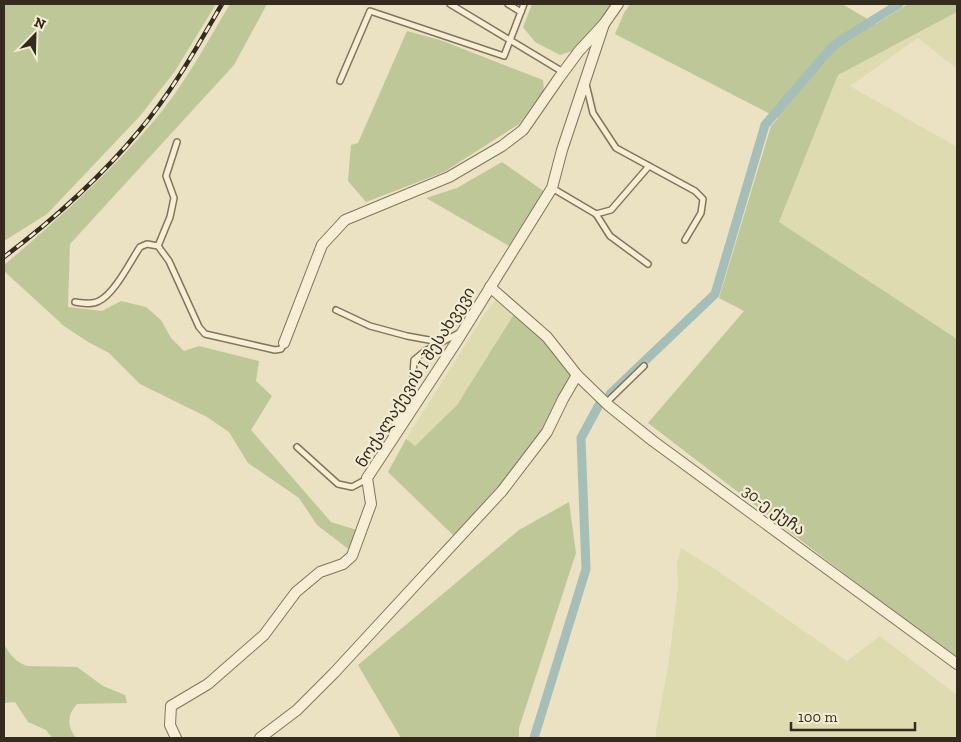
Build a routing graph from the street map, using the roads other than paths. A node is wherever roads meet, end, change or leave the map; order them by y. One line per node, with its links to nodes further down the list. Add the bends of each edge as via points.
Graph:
1 (450, 4): 7 (lane)
2 (508, 4): 5 (lane)
3 (524, 4): 5 (lane)
4 (618, 4): 6 (street)
5 (521, 12): 7 (lane)
6 (604, 24): 8 (street); 10 (street, ნოქალაქევის I შესახვევი)
7 (510, 40): 8 (lane); 9 (lane, via 504,56 370,11)
8 (563, 72): 23 (street, via 523,130 502,146 449,177 345,220 322,245)
9 (340, 81)
10 (586, 81): 12 (lane, via 593,112 616,148); 13 (street, ნოქალაქევის I შესახვევი)
11 (177, 142): 16 (lane, via 166,176 174,198)
12 (649, 166): 14 (lane, via 611,210); 15 (lane, via 695,191 703,199 701,213)
13 (552, 188): 14 (lane); 18 (street, ნოქალაქევის I შესახვევი)
14 (596, 214): 17 (lane, via 610,236)
15 (685, 240)
16 (158, 246): 19 (lane, via 146,244 140,247 109,294 99,302); 23 (lane, via 169,261 199,327 206,334 275,350 281,349)
17 (648, 264)
18 (490, 287): 21 (street, ნოქალაქევის I შესახვევი); 25 (street, 30-ე ქუჩა, via 547,337)
19 (75, 302)
20 (336, 310): 22 (lane, via 370,326)
21 (464, 330): 22 (lane); 29 (street, ნოქალაქევის I შესახვევი)
22 (441, 342): 27 (lane, via 414,360 409,402)
23 (284, 343)
24 (644, 366): 26 (lane)
25 (577, 375): 26 (street, 30-ე ქუჩა); 32 (street, via 547,432 502,491 334,673 297,710)
26 (606, 403): 30 (street, 30-ე ქუჩა)
27 (394, 426)
28 (298, 447): 29 (lane, via 338,484 352,487)
29 (367, 478): 31 (street, ნოქალაქევის I შესახვევი, via 371,504 352,556 342,564 320,572 296,592 264,635 208,684 171,706 170,725)
30 (957, 664)
31 (176, 738)
32 (260, 738)

